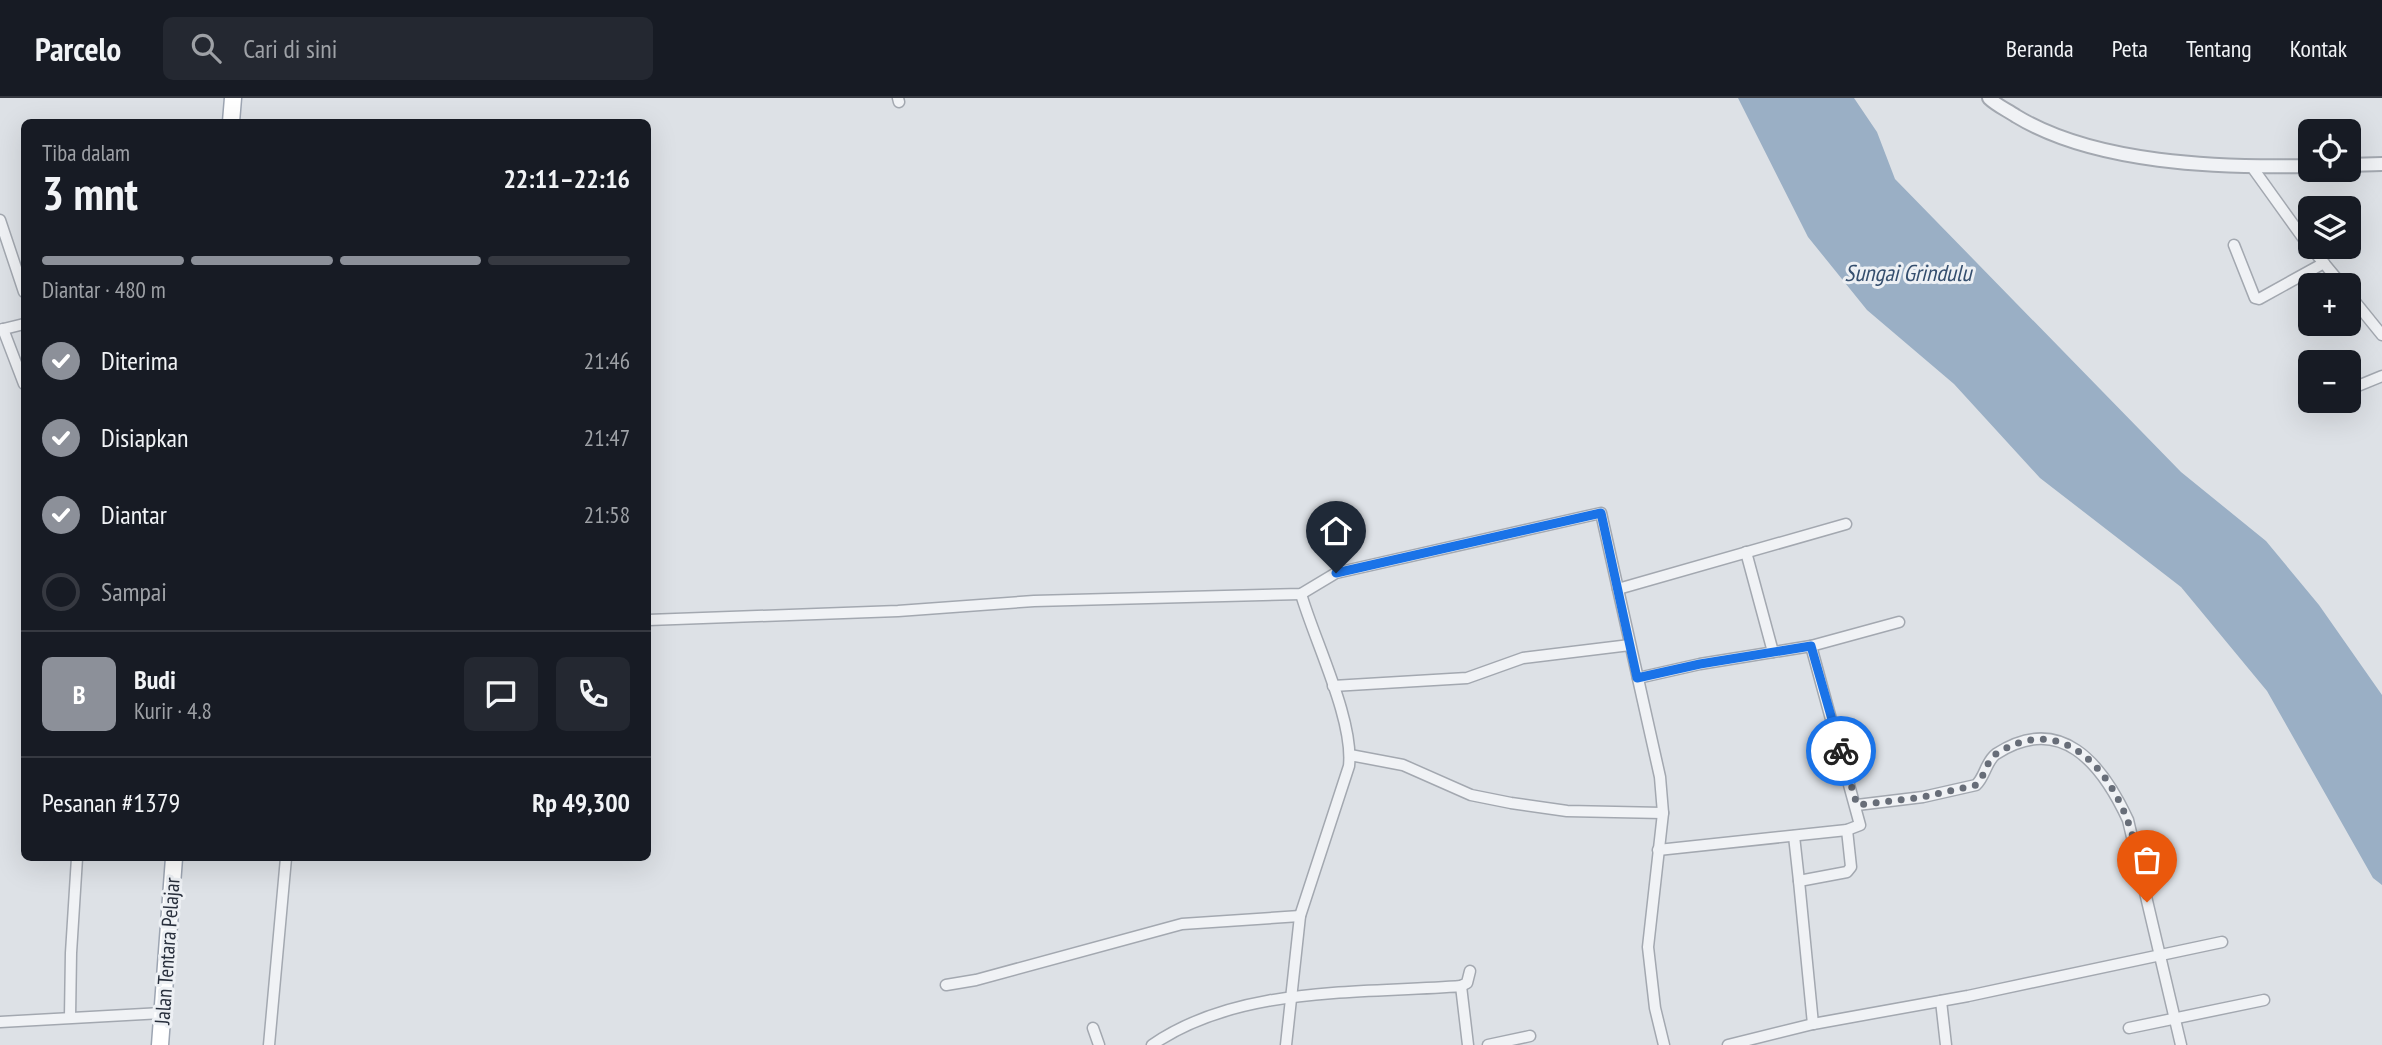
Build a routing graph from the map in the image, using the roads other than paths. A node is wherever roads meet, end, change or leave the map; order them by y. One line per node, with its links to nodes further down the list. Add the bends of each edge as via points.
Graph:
1 (233, 98): 3 (main road)
2 (1989, 98): 7 (street, via 2034,127 2091,147)
3 (231, 119)
4 (2382, 164): 5 (street)
5 (2361, 165)
6 (2298, 166): 7 (street)
7 (2252, 167): 10 (street)
8 (0, 220): 12 (street)
9 (2234, 245): 10 (street, via 2259,299)
10 (2324, 263): 11 (street)
11 (2332, 273)
12 (21, 283)
13 (2361, 309): 16 (street)
14 (21, 325): 15 (street)
15 (2, 329): 17 (street)
16 (2382, 335)
17 (21, 376)
18 (2382, 376): 19 (street)
19 (2361, 385)
20 (1846, 524): 21 (street)
21 (1746, 552): 22 (street); 28 (street)
22 (1618, 589): 23 (street, via 1603,516 1598,513 1336,573); 26 (street)
23 (1301, 594): 24 (street, via 1034,601); 30 (street)
24 (651, 620)
25 (1899, 622): 27 (street)
26 (1630, 645): 29 (street); 30 (street, via 1523,658 1467,678)
27 (1811, 646): 28 (street); 32 (street)
28 (1773, 652): 29 (street)
29 (1637, 678): 33 (street, via 1660,777)
30 (1333, 686): 31 (street)
31 (1350, 755): 33 (street, via 1403,765 1472,795 1511,803 1567,811); 41 (street)
32 (1857, 805): 34 (street, via 1860,825); 43 (street, via 1976,785 1994,755 2022,742 2052,739 2071,745 2112,789 2128,820)
33 (1663, 813): 36 (street)
34 (1847, 830): 35 (street); 40 (street, via 1851,867 1847,872)
35 (1794, 836): 36 (street); 40 (street)
36 (1658, 850): 65 (street, via 1648,947)
37 (77, 861): 51 (street)
38 (174, 861): 50 (main road, Jalan Tentara Pelajar)
39 (286, 861): 59 (street)
40 (1799, 881): 54 (street)
41 (1300, 916): 45 (street, via 1182,924); 47 (street)
42 (2222, 942): 43 (street)
43 (2159, 954): 49 (street); 52 (street)
44 (1470, 971): 46 (street, via 1467,983)
45 (946, 985)
46 (1461, 986): 47 (street); 63 (street)
47 (1290, 997): 61 (street, via 1226,1010); 62 (street)
48 (2264, 1000): 52 (street)
49 (1941, 1001): 54 (street); 67 (street)
50 (162, 1013): 51 (street); 58 (main road, Jalan Tentara Pelajar)
51 (70, 1017): 53 (street)
52 (2175, 1018): 56 (street); 68 (street)
53 (0, 1022)
54 (1813, 1024): 66 (street)
55 (1093, 1028): 60 (street)
56 (2130, 1028)
57 (1531, 1036): 64 (street)
58 (160, 1045)
59 (269, 1045)
60 (1099, 1045)
61 (1152, 1045)
62 (1286, 1045)
63 (1468, 1045)
64 (1488, 1045)
65 (1664, 1045)
66 (1728, 1045)
67 (1946, 1045)
68 (2181, 1045)

